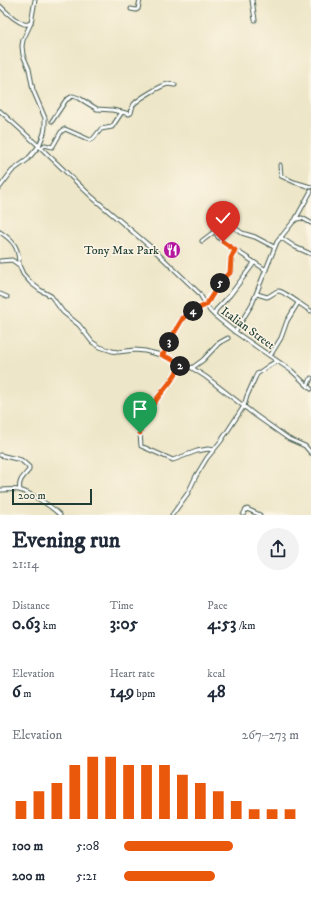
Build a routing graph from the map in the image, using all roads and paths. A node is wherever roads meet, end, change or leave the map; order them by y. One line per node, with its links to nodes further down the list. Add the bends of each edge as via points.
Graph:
1 (35, 0): 7 (street)
2 (140, 0): 5 (street, via 138,9)
3 (252, 0): 6 (street)
4 (0, 6): 7 (street, via 24,24)
5 (131, 9)
6 (255, 20)
7 (31, 23): 12 (street, via 22,46 33,90 45,118)
8 (175, 85): 10 (street, via 168,84 152,92 134,105 130,114)
9 (0, 111): 12 (street, Italian Street)
10 (122, 112): 11 (street, via 97,109 73,96 66,100); 12 (street, via 112,127 101,129 93,139 65,129 52,147)
11 (52, 120)
12 (40, 147): 14 (street, via 12,171); 34 (street, Italian Street, via 194,288)
13 (280, 165): 15 (street, via 281,176)
14 (0, 187)
15 (311, 187)
16 (311, 191): 17 (street)
17 (295, 220): 18 (street, via 302,218); 21 (street)
18 (311, 222)
19 (215, 231): 22 (street); 23 (street, via 229,223 242,233); 24 (street, via 220,240)
20 (0, 232): 28 (street, via 15,245)
21 (280, 237): 23 (street); 25 (street)
22 (202, 241)
23 (274, 247): 29 (street)
24 (235, 250): 27 (street); 34 (street, via 231,258 230,273 223,278)
25 (311, 254)
26 (0, 262): 28 (street, via 12,260)
27 (254, 263): 29 (street); 36 (street)
28 (19, 265): 39 (street, via 31,283 51,296 92,342 112,351 135,350)
29 (266, 270): 31 (street)
30 (0, 294): 32 (street)
31 (257, 294): 33 (street, via 267,297 280,291); 37 (street)
32 (7, 298)
33 (298, 303): 35 (street); 40 (street)
34 (206, 305): 36 (street, Italian Street); 39 (street, via 183,318)
35 (311, 311)
36 (214, 315): 37 (street, Italian Street)
37 (235, 332): 40 (street, Italian Street)
38 (228, 338): 43 (street)
39 (162, 355): 42 (street)
40 (270, 356): 41 (street, Italian Street)
41 (277, 361): 45 (street, Italian Street); 47 (street, via 254,378)
42 (182, 364): 43 (street); 48 (street, via 141,420 141,446 173,460 197,451)
43 (192, 368): 47 (street)
44 (311, 378): 45 (street)
45 (308, 386): 46 (street, Italian Street)
46 (311, 389)
47 (244, 406): 48 (street); 49 (street)
48 (214, 450): 55 (street)
49 (311, 453)
50 (0, 455): 52 (street, via 21,460 29,467 21,479)
51 (0, 490): 52 (street)
52 (20, 490): 53 (street, via 45,503)
53 (55, 513): 54 (street)
54 (60, 515)
55 (172, 515)
56 (243, 515): 57 (street, via 244,511 248,510)
57 (260, 515)

